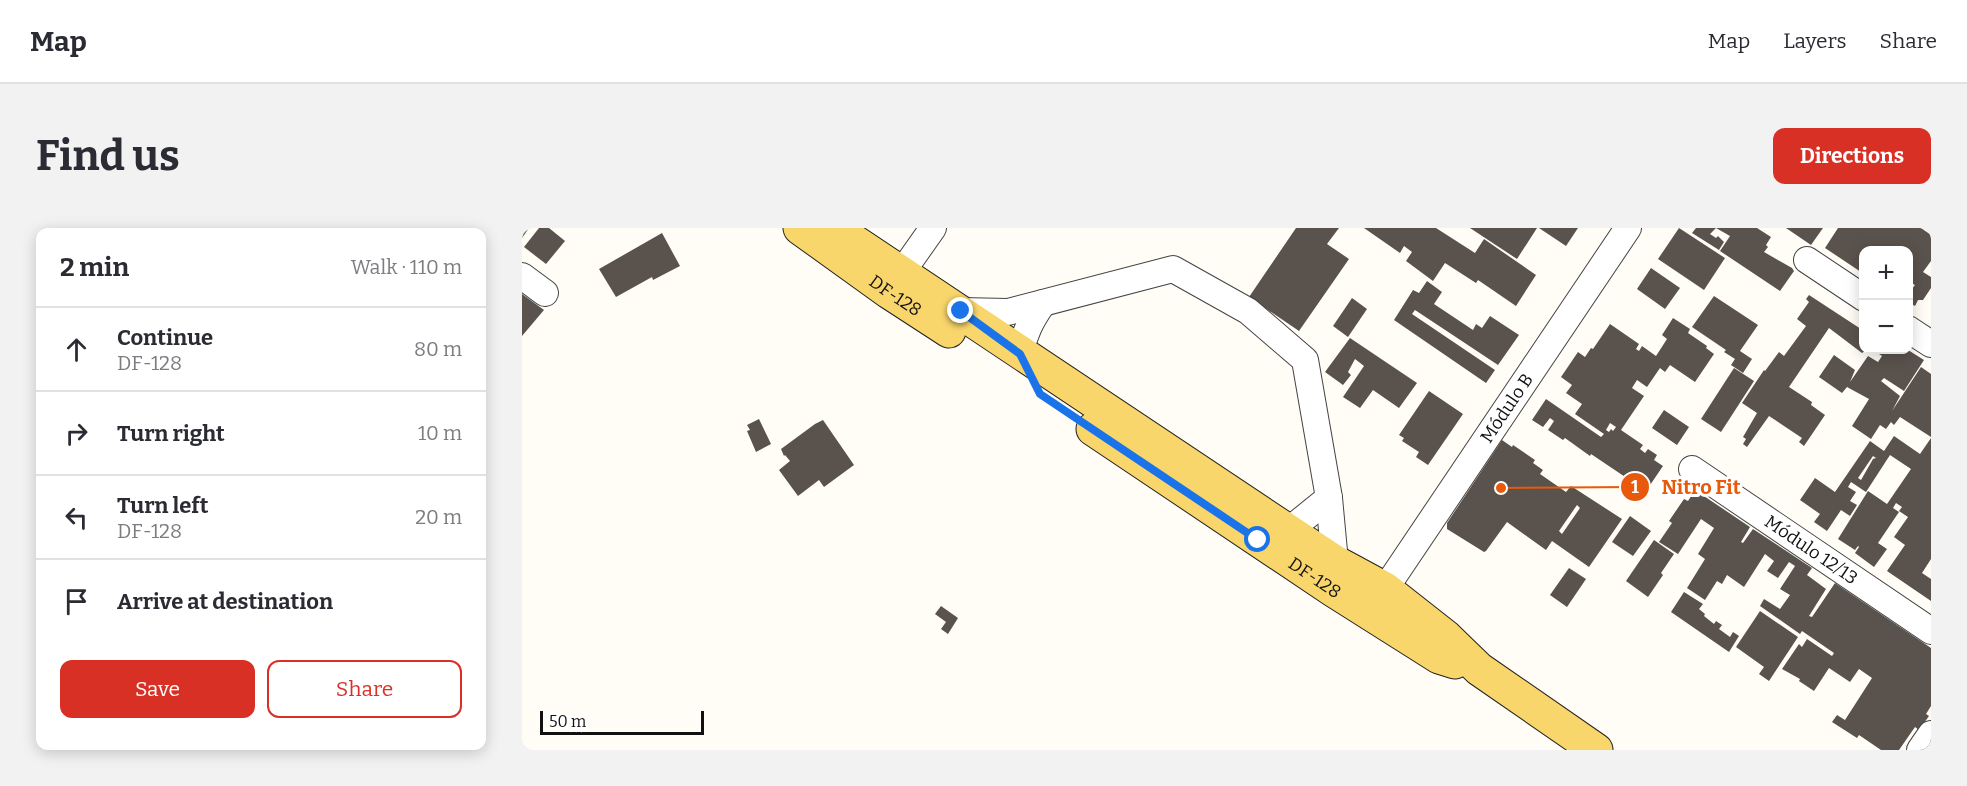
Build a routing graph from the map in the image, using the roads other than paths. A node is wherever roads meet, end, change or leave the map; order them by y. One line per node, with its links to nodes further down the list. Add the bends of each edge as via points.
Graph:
1 (800, 228): 15 (main road, DF-128 / DF-128)
2 (834, 228): 6 (main road, DF-128 / DF-128)
3 (933, 228): 6 (street)
4 (1628, 228): 20 (street, Módulo B)
5 (1807, 260): 9 (street)
6 (902, 273): 11 (main road, DF-128 / DF-128)
7 (522, 276): 8 (street)
8 (544, 293)
9 (1859, 295)
10 (1043, 303): 11 (street, via 1008,312); 14 (street, via 1029,323); 17 (street, via 1173,269 1248,311 1305,360)
11 (961, 311): 14 (main road, DF-128 / DF-128)
12 (1913, 332): 13 (street)
13 (1931, 345)
14 (1020, 354): 15 (main road); 18 (main road, DF-128 / DF-128)
15 (1040, 394): 18 (main road, DF-128 / DF-128)
16 (1692, 469): 21 (street, Módulo 12/13)
17 (1329, 498): 18 (street); 19 (street)
18 (1273, 536): 19 (main road, DF-128 / DF-128)
19 (1334, 576): 20 (main road); 22 (main road, DF-128 / DF-128)
20 (1385, 589): 22 (main road); 23 (main road, DF-128 / DF-128)
21 (1931, 631)
22 (1414, 641): 23 (main road, DF-128 / DF-128, via 1439,657)
23 (1479, 669): 25 (main road, DF-128 / DF-128)
24 (1931, 734): 26 (street)
25 (1596, 750)
26 (1920, 750)

